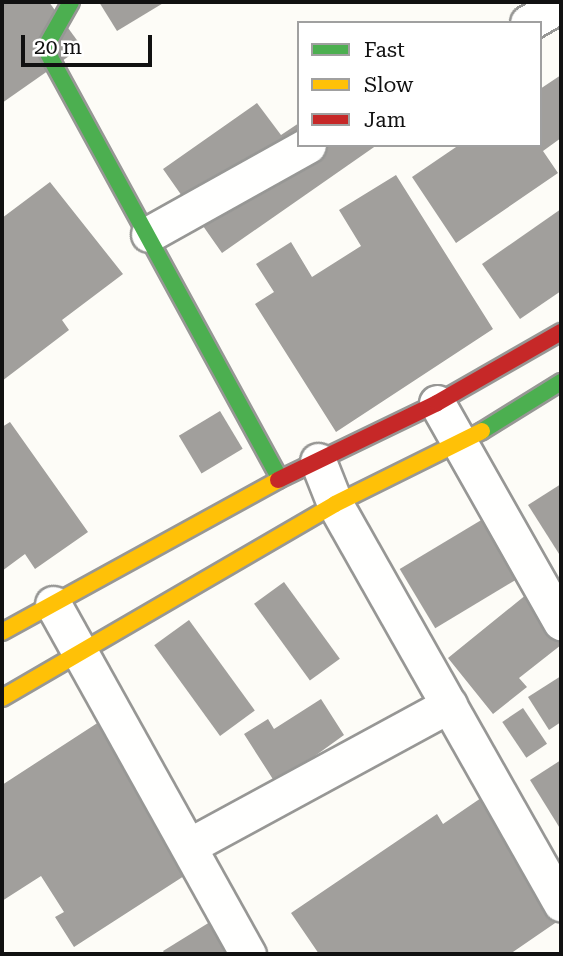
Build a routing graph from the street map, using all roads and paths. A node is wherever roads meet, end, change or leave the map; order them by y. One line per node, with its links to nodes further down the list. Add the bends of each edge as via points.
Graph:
1 (71, 2): 5 (main road, via 45,48)
2 (561, 4): 3 (street)
3 (531, 21)
4 (304, 147): 5 (street)
5 (149, 234): 11 (main road)
6 (561, 332): 8 (main road)
7 (561, 382): 9 (main road)
8 (437, 404): 9 (street); 10 (main road)
9 (458, 446): 12 (main road); 14 (street)
10 (318, 461): 11 (main road); 12 (street)
11 (280, 479): 13 (main road)
12 (335, 504): 16 (main road); 18 (street)
13 (53, 604): 15 (main road); 16 (street)
14 (561, 622)
15 (2, 632)
16 (81, 651): 17 (main road); 19 (street)
17 (2, 698)
18 (449, 705): 19 (street); 20 (street)
19 (189, 846): 21 (street)
20 (561, 904)
21 (248, 954)

